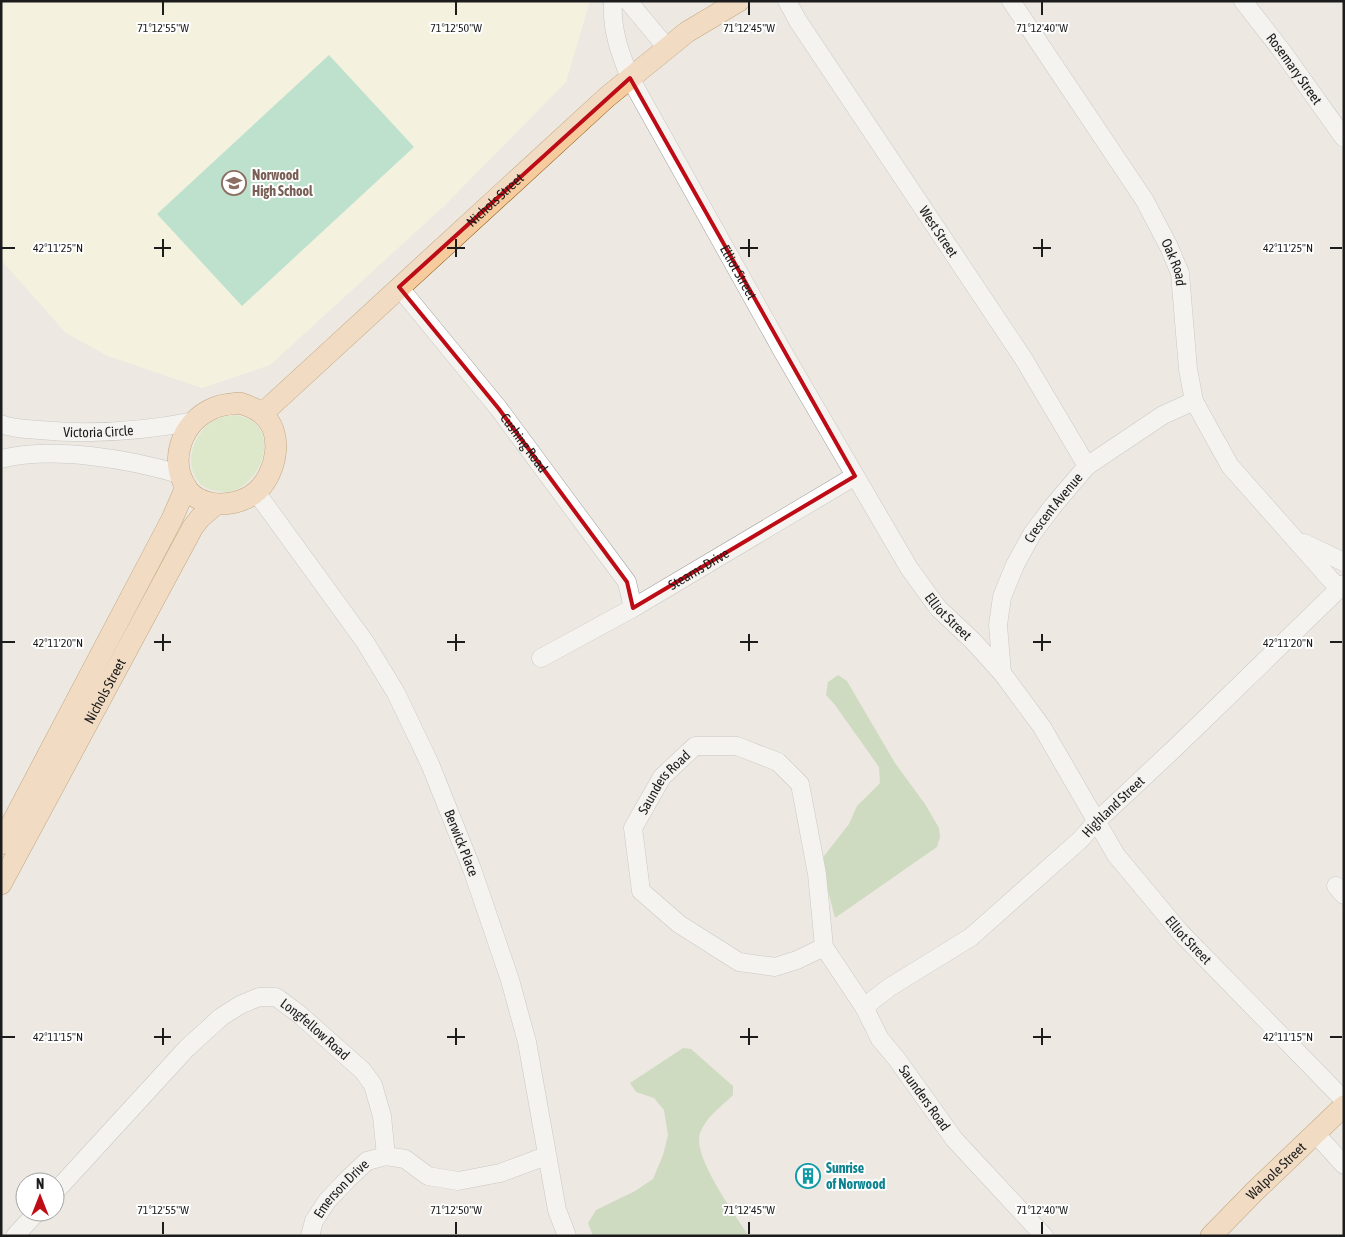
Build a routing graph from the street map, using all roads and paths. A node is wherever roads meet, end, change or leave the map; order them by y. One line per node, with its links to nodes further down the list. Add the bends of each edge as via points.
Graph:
1 (613, 1): 8 (street, Elliot Street, via 618,51)
2 (628, 1): 7 (street)
3 (739, 1): 7 (main road, Nichols Street)
4 (787, 1): 16 (street, West Street, via 1024,358)
5 (1011, 1): 11 (street, Oak Road, via 1140,194 1169,247 1180,273)
6 (1243, 1): 9 (street, Rosemary Street)
7 (667, 48): 8 (main road, Nichols Street)
8 (630, 78): 10 (main road, Nichols Street); 17 (street, Elliot Street)
9 (1344, 138)
10 (398, 287): 12 (main road, Nichols Street); 24 (street, Cushing Road, via 499,409 627,582)
11 (1194, 401): 16 (street, Crescent Avenue, via 1163,415); 21 (street, Oak Road, via 1230,466)
12 (263, 413): 13 (main road, via 252,407 228,404 214,408); 19 (main road, via 275,434 276,447 270,473)
13 (195, 420): 14 (street, Victoria Circle, via 156,428 93,432 49,431); 18 (main road, via 180,443 177,464)
14 (1, 424)
15 (1, 459): 18 (street, Victoria Circle, via 36,454 82,456 146,465)
16 (1087, 466): 26 (street, Crescent Avenue, via 1032,534 1002,596 998,625)
17 (855, 476): 24 (street, Stearns Drive); 26 (street, Elliot Street, via 909,568 938,608)
18 (182, 481): 20 (main road, via 197,498); 27 (main road, Nichols Street, via 168,528)
19 (256, 492): 20 (main road, via 237,502); 37 (street, Berwick Place, via 365,642 396,693 430,764 472,869 510,980 527,1042)
20 (216, 504): 27 (main road, Nichols Street, via 193,527)
21 (1293, 536): 22 (street, Oak Road); 23 (street, Oak Road)
22 (1344, 562)
23 (1342, 586): 28 (street, Highland Street)
24 (633, 608): 25 (street, Stearns Drive)
25 (542, 658)
26 (1002, 673): 28 (street, Elliot Street, via 1042,727)
27 (26, 820): 29 (main road, Nichols Street); 30 (main road, Nichols Street)
28 (1097, 821): 32 (street, Highland Street, via 971,937); 33 (street, Elliot Street, via 1116,855 1180,932)
29 (1, 844)
30 (1, 884)
31 (824, 947): 31 (street, Saunders Road, via 817,874 800,784 778,762 737,746 695,746 662,777 633,828 641,891 679,924 739,962 774,967); 32 (street, Saunders Road)
32 (864, 1007): 44 (street, Saunders Road, via 880,1039 954,1139)
33 (1344, 1100)
34 (1344, 1106): 35 (main road, Walpole Street)
35 (1316, 1133): 38 (street); 45 (main road, Walpole Street)
36 (386, 1156): 37 (street, via 405,1159 428,1176 458,1181 500,1173); 39 (street, Longfellow Road, via 382,1116 373,1085 363,1071 276,997 259,997 221,1017 187,1048); 42 (street, Emerson Drive, via 367,1162 348,1178 327,1201 314,1221)
37 (546, 1156): 43 (street, Berwick Place)
38 (1344, 1165)
39 (65, 1181)
40 (28, 1222): 41 (street)
41 (15, 1236)
42 (310, 1236)
43 (566, 1236)
44 (1044, 1236)
45 (1211, 1236)

